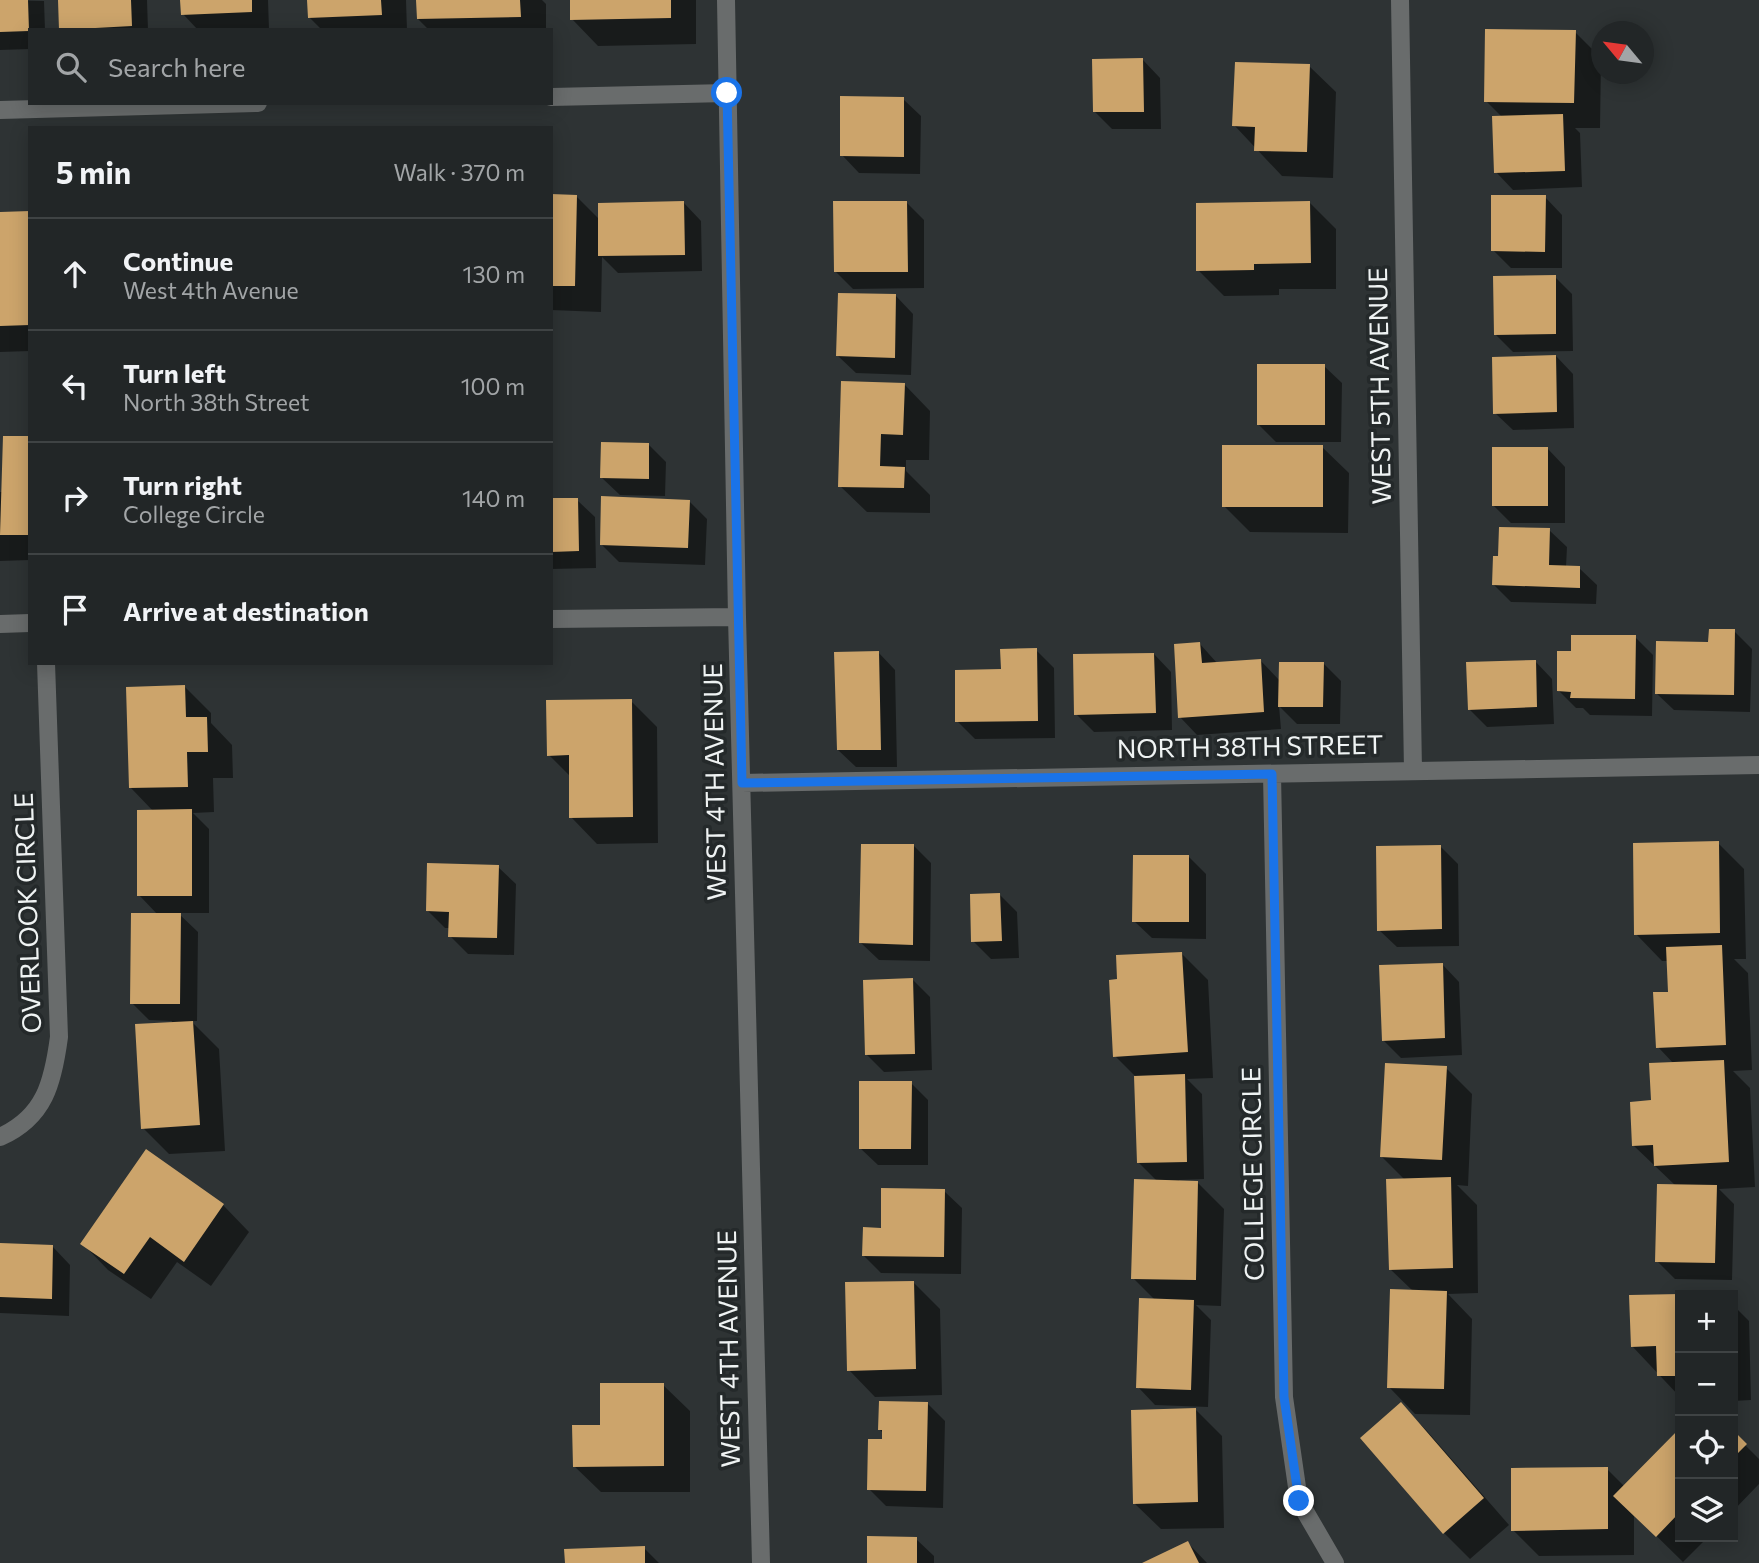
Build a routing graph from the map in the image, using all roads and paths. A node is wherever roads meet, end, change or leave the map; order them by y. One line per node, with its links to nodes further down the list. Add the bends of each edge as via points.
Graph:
1 (726, 0): 3 (street, WEST 4TH AVENUE)
2 (1400, 0): 13 (street, WEST 5TH AVENUE)
3 (727, 93): 4 (street); 7 (street, WEST 4TH AVENUE)
4 (553, 97)
5 (184, 105): 6 (street)
6 (0, 110)
7 (737, 617): 8 (street); 15 (street, WEST 4TH AVENUE)
8 (553, 619)
9 (28, 623): 10 (street)
10 (0, 624)
11 (46, 665): 16 (street, OVERLOOK CIRCLE, via 59,1037 55,1072 41,1106 19,1129)
12 (1759, 765): 13 (street, NORTH 38TH STREET)
13 (1413, 771): 14 (street, NORTH 38TH STREET)
14 (1272, 774): 15 (street, NORTH 38TH STREET); 18 (street, COLLEGE CIRCLE, via 1284,1397 1299,1501)
15 (742, 783): 17 (street, WEST 4TH AVENUE)
16 (0, 1137)
17 (761, 1563)
18 (1335, 1563)

